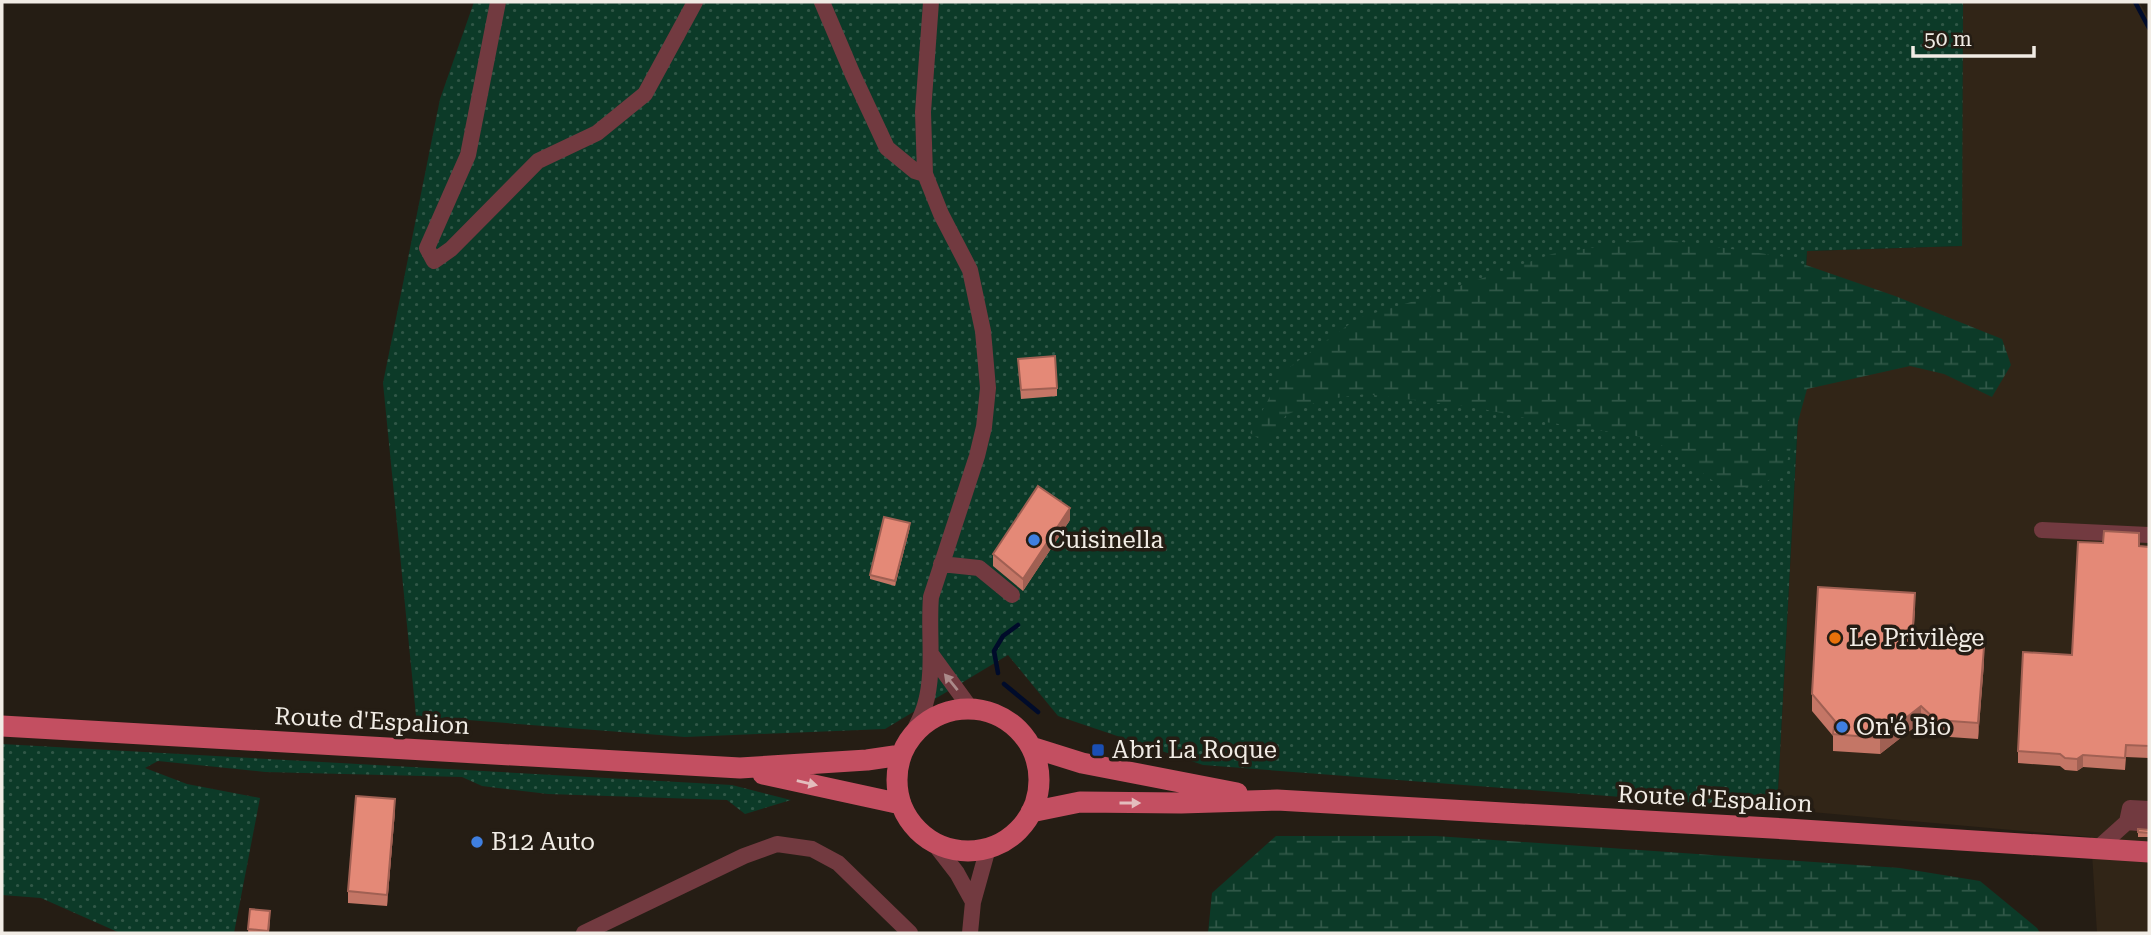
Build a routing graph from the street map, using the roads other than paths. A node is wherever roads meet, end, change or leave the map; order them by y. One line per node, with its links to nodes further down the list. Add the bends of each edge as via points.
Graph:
1 (498, 2): 2 (street, via 468,155 427,248 434,261 538,161 597,133 645,94)
2 (695, 2)
3 (822, 2): 5 (street, via 887,148)
4 (932, 2): 5 (street, via 923,112)
5 (925, 174): 8 (street, via 970,270 983,331 988,388 977,456)
6 (2042, 530): 7 (street)
7 (2149, 536)
8 (941, 564): 9 (street, via 979,568); 10 (street, via 931,597)
9 (1012, 595)
10 (931, 654): 11 (street, one-way to 10); 13 (street, via 926,704)
11 (971, 709): 13 (main road, via 932,718); 14 (main road, via 1006,720)
12 (2, 726): 16 (main road, Route d'Espalion)
13 (912, 735): 15 (main road)
14 (1031, 747): 17 (main road, Route d'Espalion, via 1082,763); 20 (main road, via 1038,786)
15 (901, 755): 16 (main road, Route d'Espalion); 18 (main road, via 896,780)
16 (740, 768): 18 (main road, Route d'Espalion, one-way to 18)
17 (1277, 800): 20 (main road, Route d'Espalion, one-way to 17, via 1080,802); 25 (main road, Route d'Espalion)
18 (901, 804): 23 (main road, via 914,826)
19 (2149, 809): 21 (street)
20 (1031, 812): 24 (main road, via 1013,835)
21 (2129, 815): 22 (street); 25 (street)
22 (2149, 824)
23 (933, 842): 24 (main road, via 960,851); 27 (street)
24 (988, 848): 27 (street)
25 (2097, 849): 26 (main road, Route d'Espalion)
26 (2149, 852)
27 (973, 902): 30 (street)
28 (584, 933): 29 (street, via 777,844 812,849 838,863)
29 (910, 933)
30 (970, 933)

